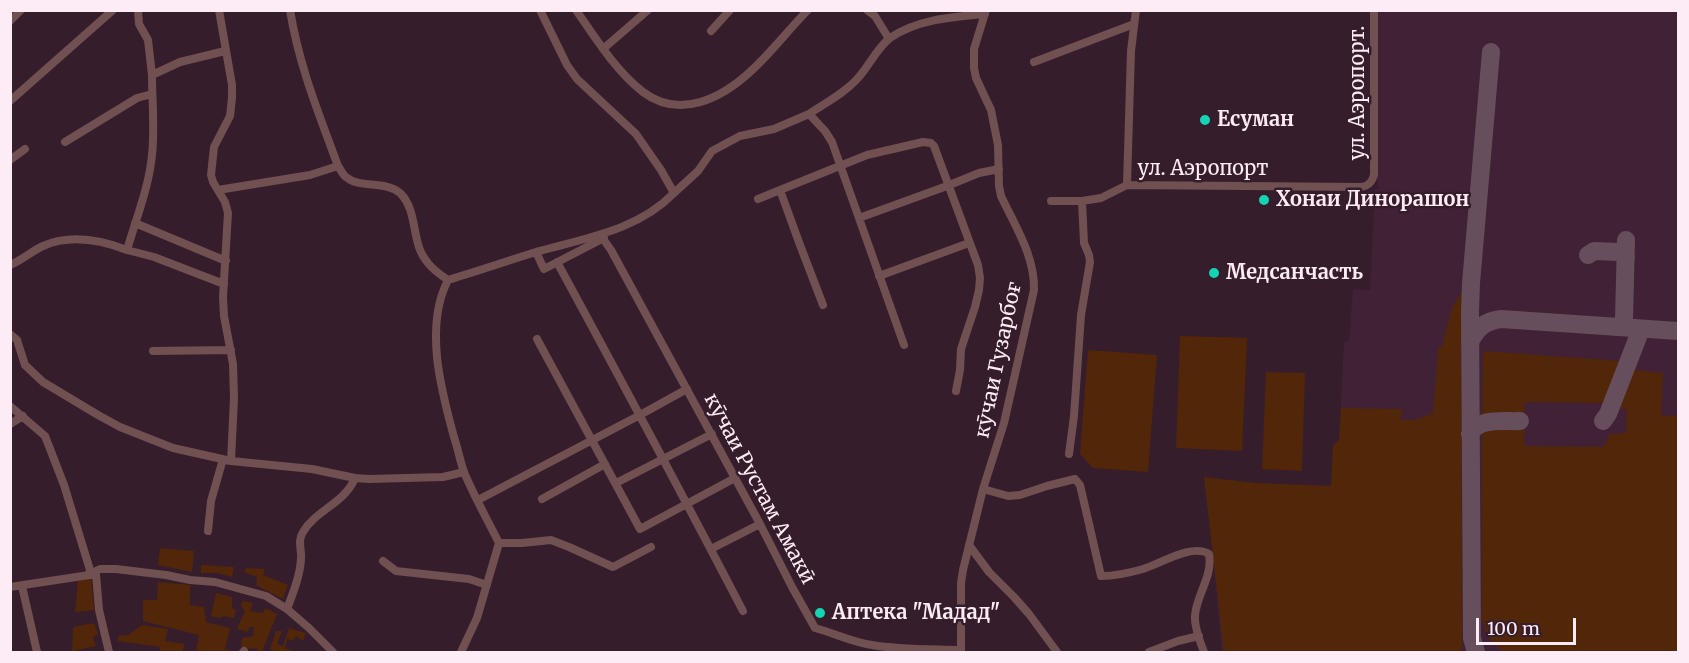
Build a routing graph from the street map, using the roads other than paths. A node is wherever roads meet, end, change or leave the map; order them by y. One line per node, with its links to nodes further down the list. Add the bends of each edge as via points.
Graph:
1 (21, 10): 15 (street)
2 (113, 10): 24 (street)
3 (138, 10): 22 (street, via 139,24 148,40)
4 (219, 10): 20 (street)
5 (290, 10): 30 (street, via 301,64)
6 (540, 10): 37 (street, via 577,79 636,135)
7 (576, 10): 19 (street)
8 (648, 10): 19 (street)
9 (730, 10): 17 (street)
10 (808, 10): 19 (street, via 752,71 716,97 698,104 680,106 645,94)
11 (867, 10): 18 (street)
12 (1136, 10): 16 (street, ул. Аэропорт)
13 (1374, 10): 32 (street, ул. Аэропорт.)
14 (986, 12): 18 (street, via 943,18); 31 (street, кӯчаи Гузарбоғ, via 974,49 974,68 991,110)
15 (10, 21)
16 (1134, 24): 21 (street); 33 (street, ул. Аэропорт)
17 (711, 31)
18 (889, 39): 25 (street, via 858,79)
19 (603, 49)
20 (225, 51): 22 (street, via 180,62); 35 (street, via 232,98 230,116 214,147 211,175)
21 (1034, 62)
22 (152, 75): 23 (street)
23 (152, 94): 26 (street, via 136,98); 42 (street, via 152,157)
24 (10, 101)
25 (809, 114): 29 (street, via 832,142); 37 (street, via 774,129 740,136 712,151 698,171)
26 (65, 142)
27 (26, 149): 28 (street)
28 (10, 160)
29 (840, 165): 34 (street, via 928,142 934,146); 36 (street); 41 (street)
30 (338, 166): 35 (street, via 310,175); 51 (street, via 356,183 391,188 401,194 408,205 420,251 431,269)
31 (999, 169): 34 (street); 75 (street, кӯчаи Гузарбоғ, via 1001,196 1029,254 1034,290 1004,423)
32 (1374, 175): 33 (street, ул. Аэропорт, via 1370,184 1361,187)
33 (1127, 185): 40 (street, via 1101,198)
34 (947, 186): 41 (street); 44 (street)
35 (218, 190): 47 (street, via 228,213)
36 (780, 190): 38 (street); 53 (street)
37 (674, 193): 43 (street, via 650,213)
38 (758, 199)
39 (1051, 201): 40 (street)
40 (1082, 201): 67 (street, via 1084,243 1090,262 1081,315)
41 (859, 218): 50 (street)
42 (135, 223): 45 (street); 47 (street)
43 (603, 237): 46 (street); 48 (street); 59 (street, кӯчаи Рустам Амакӣ)
44 (969, 243): 50 (street); 60 (street, via 978,265 979,290 961,348)
45 (127, 250): 49 (street, via 92,240 68,239 46,245); 52 (street)
46 (536, 252): 48 (street, via 544,269); 51 (street)
47 (226, 261): 52 (street)
48 (557, 262): 62 (street)
49 (10, 265)
50 (879, 276): 56 (street)
51 (448, 280): 71 (street, via 436,317 437,367)
52 (224, 284): 57 (street, via 224,316)
53 (823, 305)
54 (10, 334): 69 (street, via 17,340 25,365 43,382 98,415 173,448)
55 (537, 339): 66 (street)
56 (903, 345)
57 (231, 350): 58 (street); 69 (street, via 234,398)
58 (153, 351)
59 (687, 388): 62 (street); 65 (street, кӯчаи Рустам Амакӣ)
60 (956, 391)
61 (10, 406): 63 (street)
62 (640, 415): 66 (street); 68 (street)
63 (23, 416): 64 (street); 86 (street, via 45,436)
64 (10, 424)
65 (712, 434): 68 (street); 73 (street, кӯчаи Рустам Амакӣ)
66 (592, 440): 70 (street); 76 (street)
67 (1069, 454)
68 (662, 459): 74 (street); 78 (street)
69 (227, 460): 72 (street); 80 (street, via 211,501)
70 (605, 464): 74 (street); 77 (street)
71 (464, 472): 72 (street, via 443,477); 76 (street)
72 (355, 478): 90 (street, via 340,498 304,530 299,547 301,561)
73 (735, 478): 78 (street); 79 (street, кӯчаи Рустам Амакӣ)
74 (616, 483): 78 (street, via 640,529)
75 (983, 489): 82 (street, кӯчаи Гузарбоғ); 92 (street, via 1020,495 1075,479 1080,485 1101,576 1144,569 1185,553 1205,552 1210,566 1195,620)
76 (478, 500): 81 (street)
77 (542, 500)
78 (687, 503): 84 (street)
79 (760, 524): 84 (street); 93 (street, кӯчаи Рустам Амакӣ, via 814,628 873,646)
80 (208, 531)
81 (499, 543): 83 (street, via 551,540 613,567); 87 (street)
82 (969, 545): 93 (street, кӯчаи Гузарбоғ, via 961,583); 98 (street)
83 (651, 547)
84 (711, 549): 91 (street)
85 (383, 561): 87 (street, via 396,571 469,579)
86 (93, 574): 88 (street); 90 (street, via 100,569 116,569 215,582 266,596); 95 (street)
87 (487, 585): 97 (street)
88 (22, 586): 89 (street); 94 (street)
89 (10, 587)
90 (287, 609): 96 (street)
91 (743, 611)
92 (1199, 636): 99 (street); 100 (street)
93 (961, 651)
94 (37, 652)
95 (109, 652)
96 (333, 652)
97 (461, 652)
98 (1057, 652)
99 (1149, 652)
100 (1204, 652)

